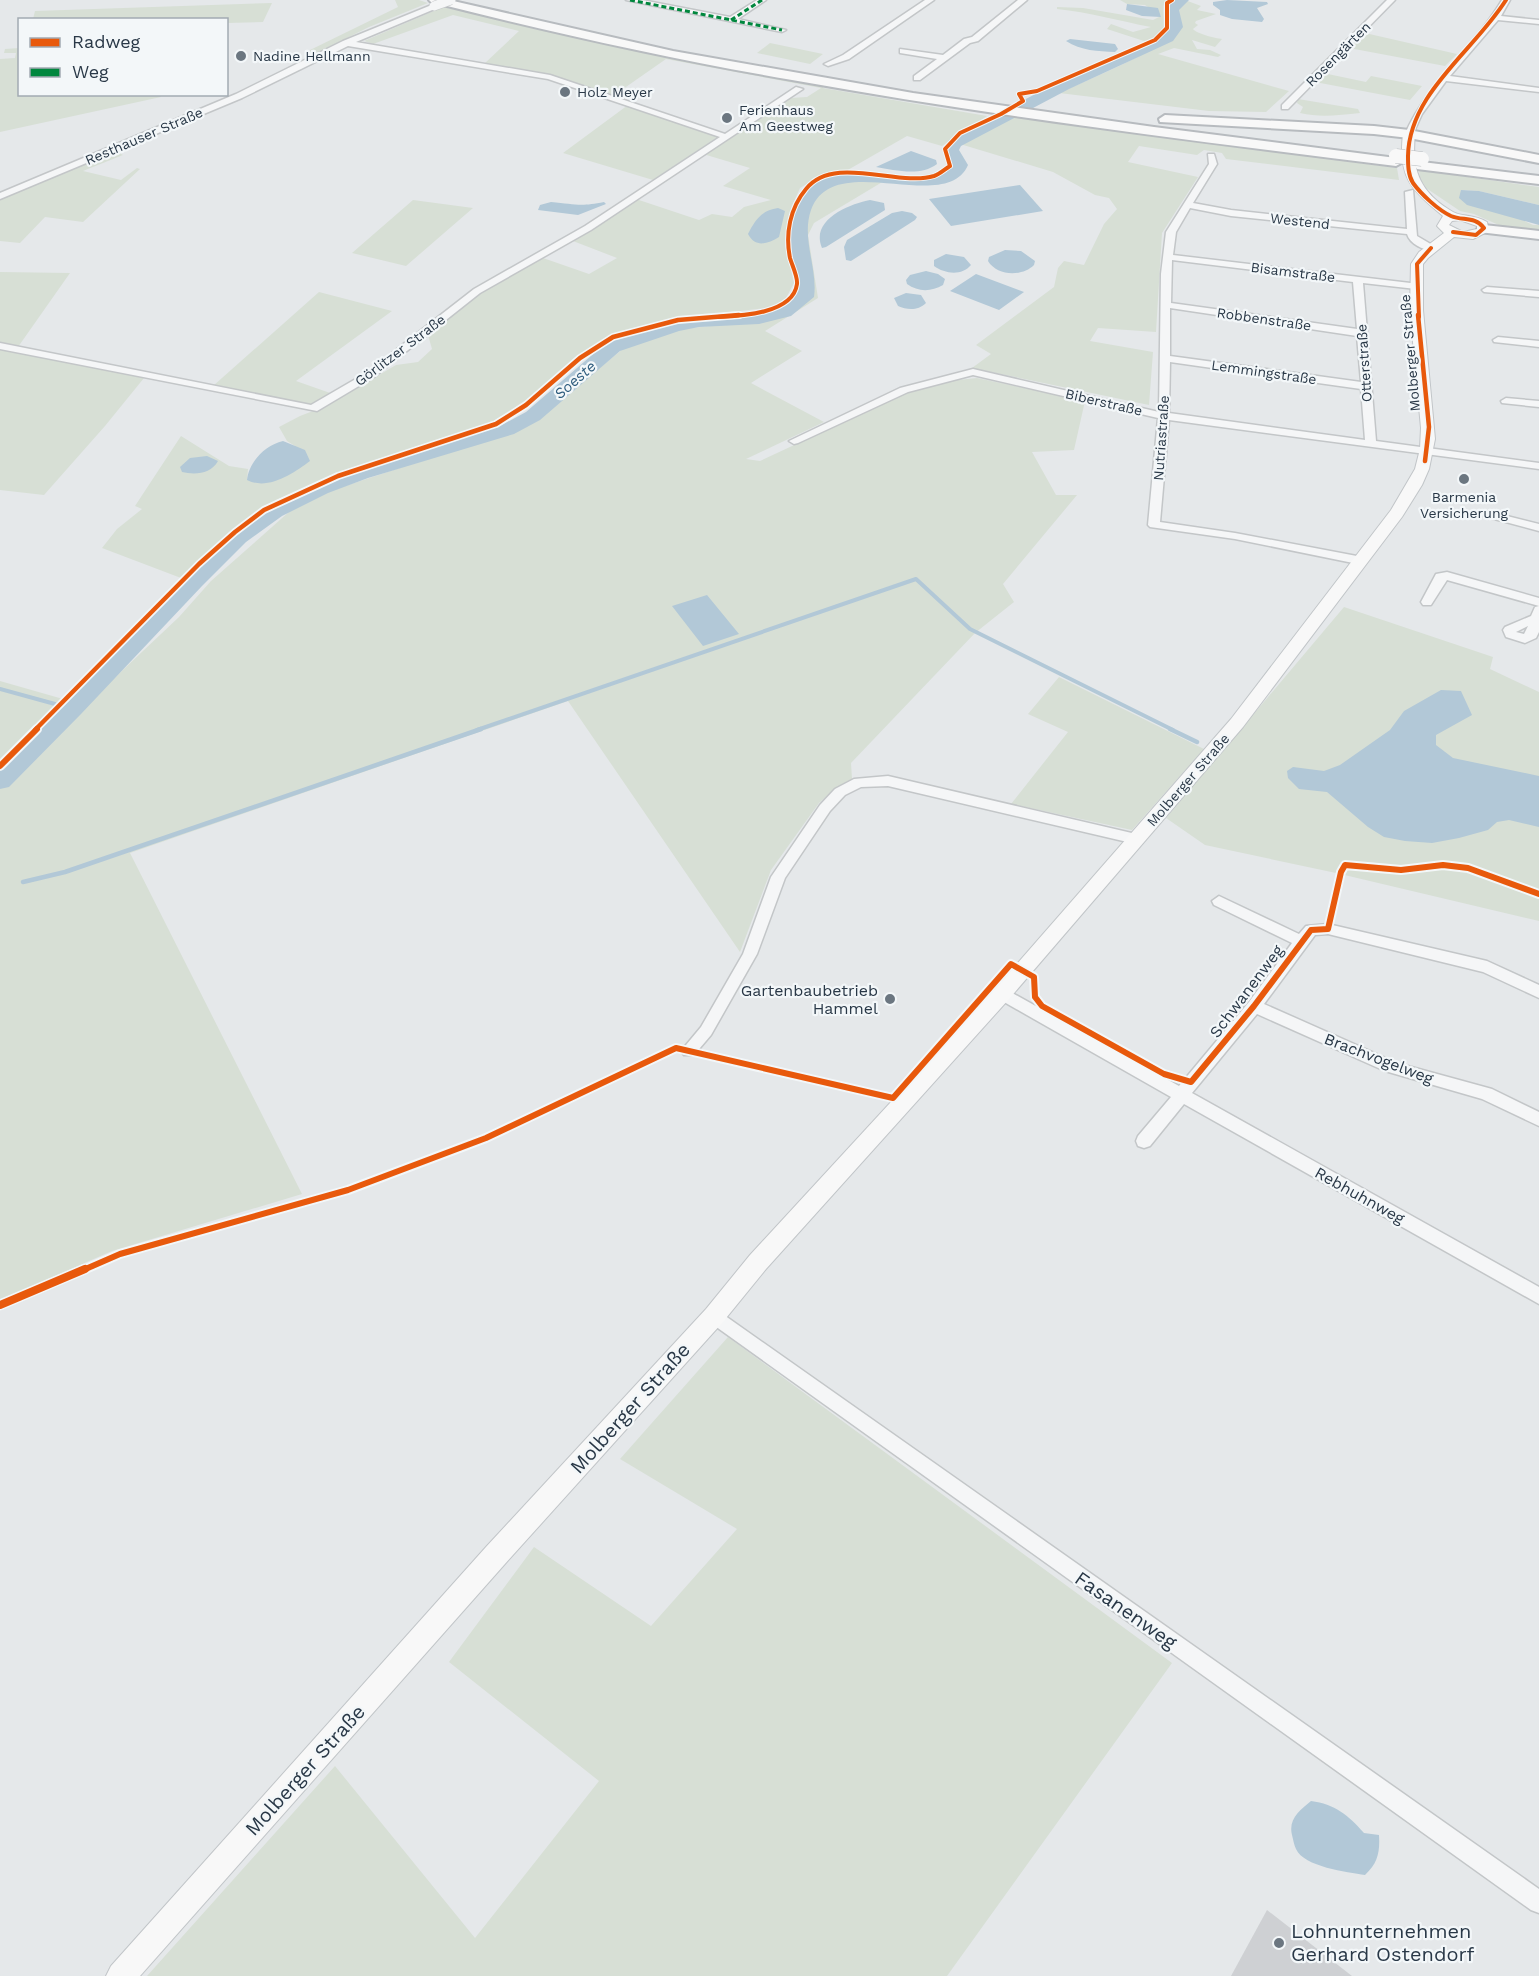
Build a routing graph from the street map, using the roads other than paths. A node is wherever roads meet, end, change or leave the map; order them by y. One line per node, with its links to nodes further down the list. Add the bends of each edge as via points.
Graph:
1 (451, 0): 10 (street, Resthauser Straße, bridge)
2 (459, 0): 23 (highway, via 671,48)
3 (630, 0): 9 (street)
4 (762, 0): 12 (street)
5 (930, 0): 18 (street, via 846,57)
6 (1023, 0): 17 (street)
7 (1391, 0): 24 (street, Rosengärten)
8 (1506, 0): 11 (street)
9 (651, 2): 12 (street)
10 (435, 3): 15 (street, Resthauser Straße); 23 (highway, via 661,52 819,81)
11 (1497, 18): 13 (street); 20 (street)
12 (730, 20): 14 (street)
13 (1539, 22)
14 (782, 30)
15 (346, 43): 29 (street, via 550,77); 36 (street, Resthauser Straße, via 239,96)
16 (903, 51): 17 (street)
17 (945, 58): 19 (street)
18 (828, 64)
19 (917, 78)
20 (1443, 78): 22 (street); 26 (street)
21 (799, 89): 29 (street, Görlitzer Straße)
22 (1539, 90)
23 (1003, 106): 25 (highway)
24 (1285, 107)
25 (1030, 110): 27 (highway); 32 (highway)
26 (1414, 119): 27 (highway); 28 (street)
27 (1362, 129): 28 (highway)
28 (1409, 134): 31 (highway); 38 (main road, via 1406,151 1413,184)
29 (724, 136): 53 (street, Görlitzer Straße, via 588,228 477,291 370,375 313,409)
30 (1211, 156): 37 (street, Nutriastraße, via 1213,164)
31 (1539, 159)
32 (1422, 162): 33 (highway); 34 (highway)
33 (1539, 174)
34 (1539, 180)
35 (1410, 192): 40 (street)
36 (0, 196)
37 (1188, 205): 40 (street, Westend); 44 (street, Nutriastraße, via 1171,232)
38 (1452, 217): 39 (main road, via 1474,219); 41 (main road, via 1443,223)
39 (1484, 229): 41 (main road, via 1476,235); 42 (highway)
40 (1412, 232): 43 (street, via 1417,242)
41 (1453, 232): 43 (main road, Molberger Straße)
42 (1539, 235)
43 (1431, 248): 46 (main road, Molberger Straße, via 1417,264)
44 (1169, 256): 45 (street, Bisamstraße); 49 (street, Nutriastraße)
45 (1358, 280): 46 (street, Bisamstraße); 50 (street, Otterstraße)
46 (1416, 286): 61 (main road, Molberger Straße, via 1429,422)
47 (1487, 290): 48 (street)
48 (1539, 294)
49 (1167, 305): 50 (street, Robbenstraße); 54 (street, Nutriastraße)
50 (1361, 333): 55 (street, Otterstraße)
51 (1498, 340): 52 (street)
52 (1539, 344)
53 (0, 346)
54 (1164, 358): 55 (street, Lemmingstraße); 58 (street, Nutriastraße)
55 (1365, 386): 60 (street, Otterstraße)
56 (1506, 401): 57 (street)
57 (1539, 404)
58 (1164, 416): 59 (street, Biberstraße, via 973,372 904,390); 60 (street, Biberstraße); 65 (street, Nutriastraße, via 1154,525)
59 (794, 441)
60 (1371, 445): 61 (street, Biberstraße)
61 (1428, 452): 62 (street, Biberstraße); 65 (main road, Molberger Straße, via 1404,504)
62 (1539, 466)
63 (1487, 514): 64 (street)
64 (1539, 528)
65 (1358, 560): 68 (main road, Molberger Straße, via 1237,723)
66 (1427, 602): 67 (street, via 1440,576 1447,576)
67 (1539, 602)
68 (1136, 839): 72 (main road, Molberger Straße); 74 (street, Molberger Straße, via 888,781 859,782 840,792 825,808 778,877 750,954 706,1031)
69 (1219, 901): 70 (street, Schwanenweg)
70 (1301, 940): 71 (street, Schwanenweg, via 1311,930 1329,929 1487,967); 73 (street, Schwanenweg)
71 (1539, 992)
72 (1002, 994): 75 (street, Rebhuhnweg); 79 (main road, Molberger Straße, via 758,1262)
73 (1254, 1006): 75 (street, Schwanenweg); 76 (street, Brachvogelweg, via 1391,1066 1486,1094)
74 (689, 1051)
75 (1180, 1094): 77 (street); 78 (street, Rebhuhnweg)
76 (1539, 1119)
77 (1144, 1141)
78 (1539, 1296)
79 (714, 1316): 80 (street, Fasanenweg); 81 (main road, Molberger Straße)
80 (1539, 1902)
81 (121, 1976)

